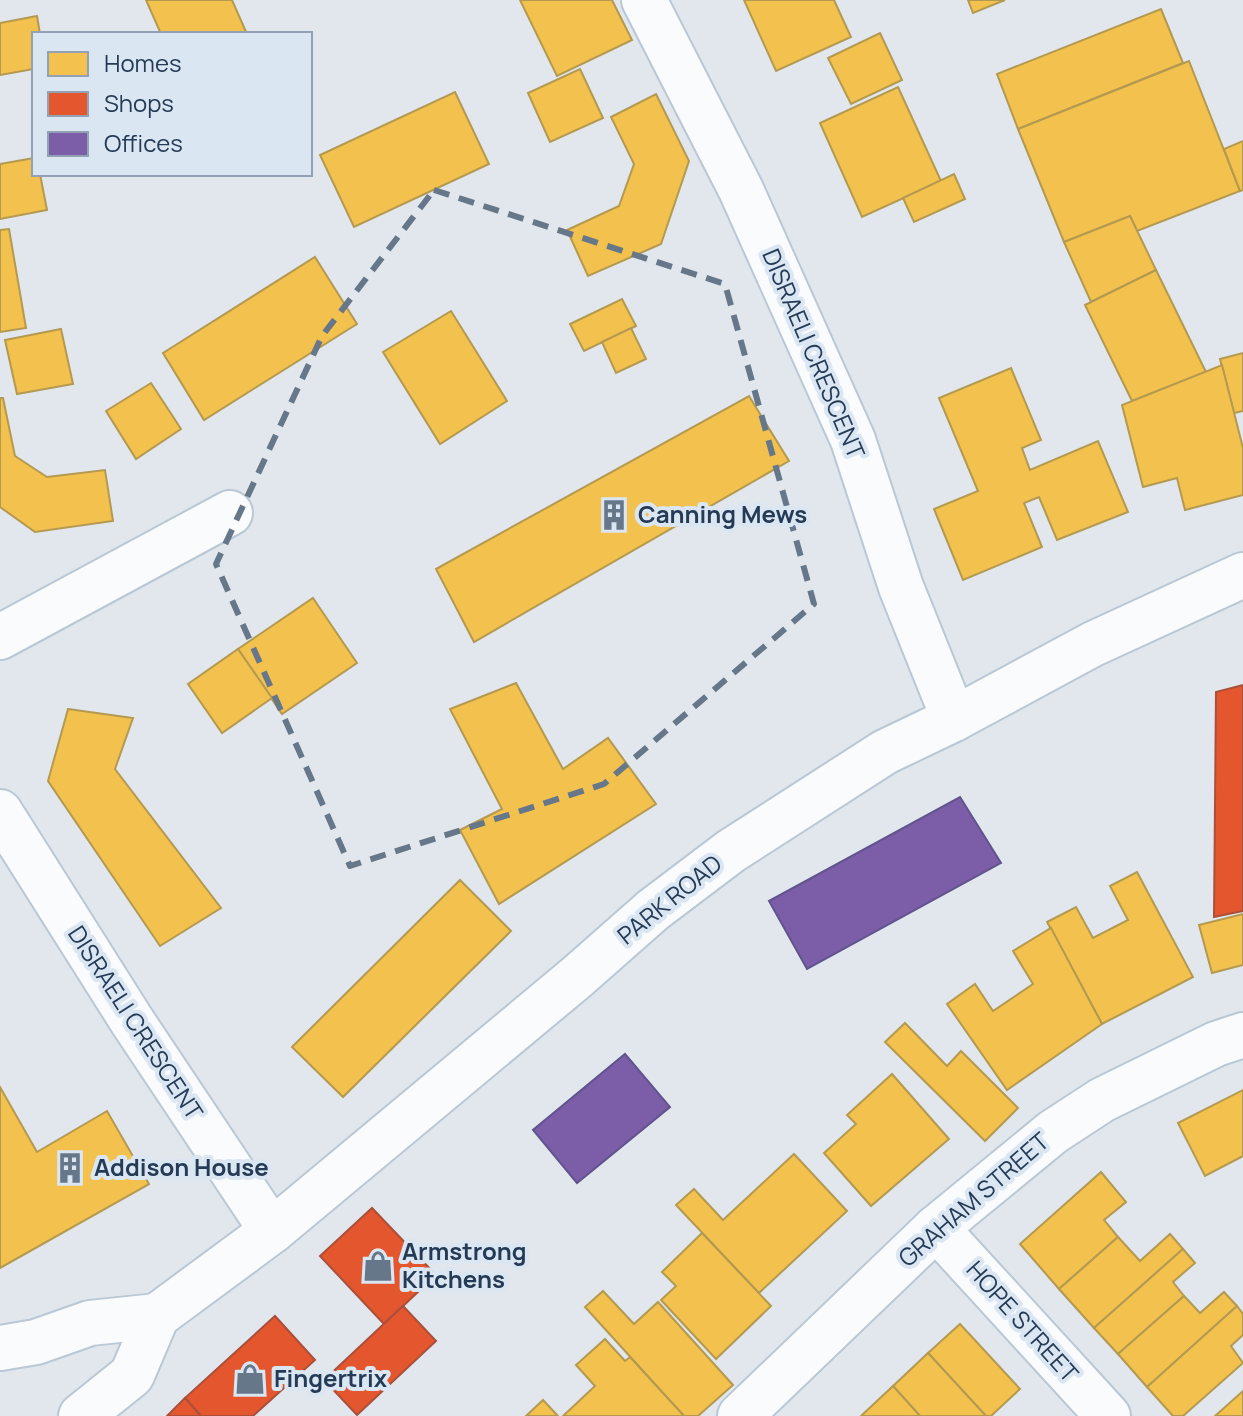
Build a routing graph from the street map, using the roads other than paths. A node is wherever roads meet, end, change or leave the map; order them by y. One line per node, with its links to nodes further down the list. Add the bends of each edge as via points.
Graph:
1 (644, 0): 5 (street, DISRAELI CRESCENT, via 741,190 853,440 901,587)
2 (230, 513): 4 (street)
3 (1243, 575): 5 (street, PARK ROAD, via 1093,644)
4 (0, 637)
5 (954, 719): 9 (street, PARK ROAD, via 885,752 720,859)
6 (0, 812): 9 (street, DISRAELI CRESCENT)
7 (1243, 1035): 8 (street, GRAHAM STREET, via 1102,1100 1053,1132)
8 (936, 1228): 13 (street, GRAHAM STREET); 14 (street, HOPE STREET)
9 (272, 1231): 10 (street, PARK ROAD)
10 (157, 1316): 11 (street, via 90,1323); 12 (street, via 132,1375)
11 (0, 1348)
12 (81, 1416)
13 (740, 1416)
14 (1108, 1416)

